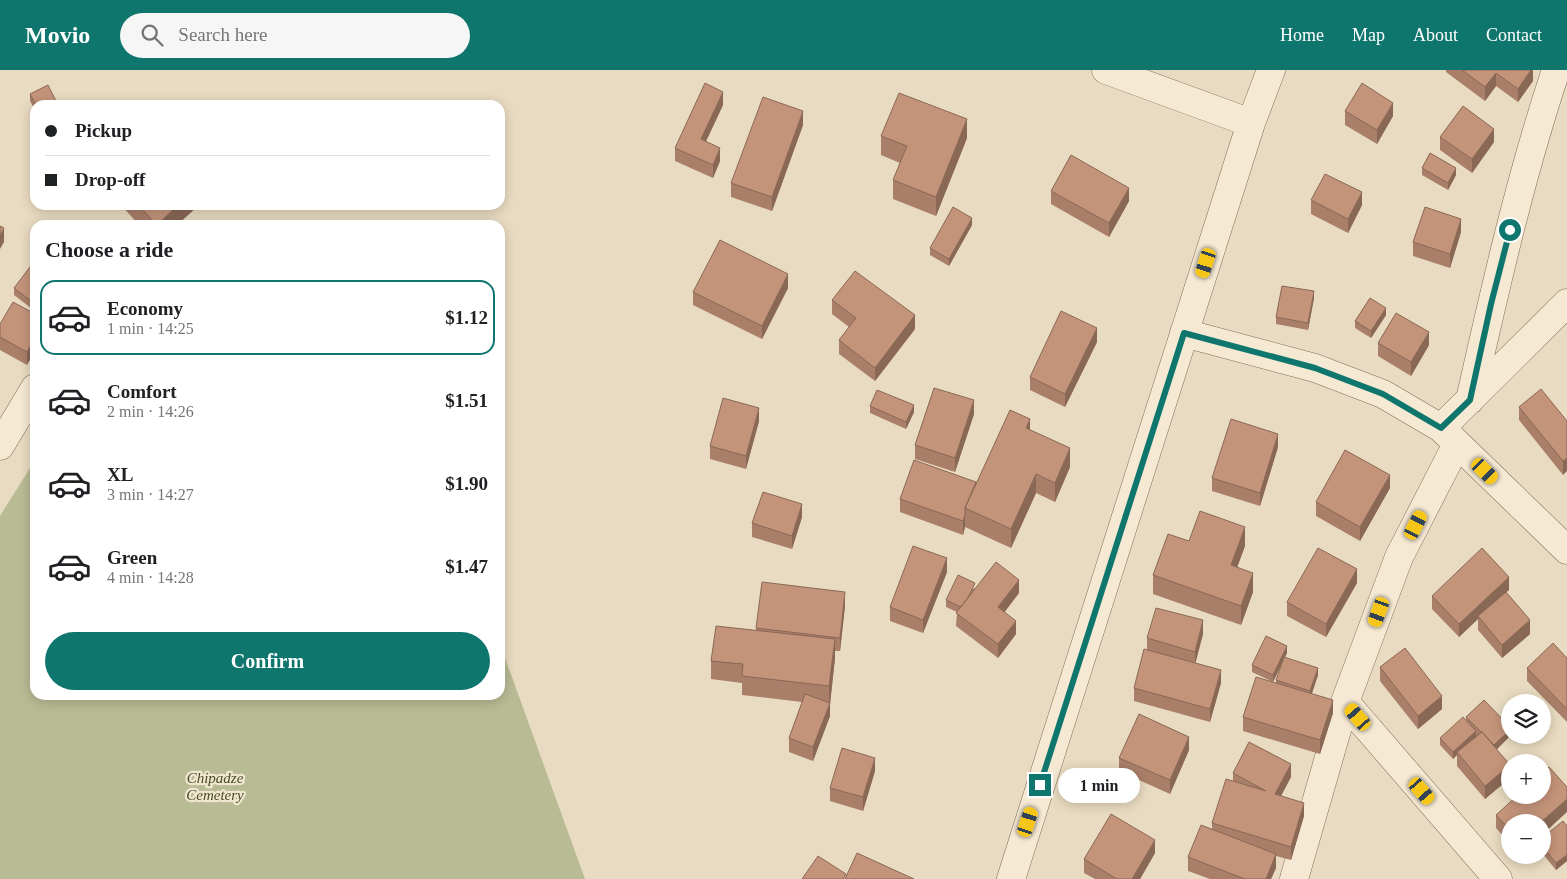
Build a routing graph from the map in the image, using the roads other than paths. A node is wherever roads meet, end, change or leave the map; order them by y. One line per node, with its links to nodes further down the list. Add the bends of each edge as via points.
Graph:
1 (1106, 70): 4 (street)
2 (1271, 70): 4 (street)
3 (1556, 70): 8 (street, via 1533,138)
4 (1251, 123): 6 (street)
5 (1567, 303): 8 (street)
6 (1184, 333): 9 (street, via 1315,368 1383,394); 13 (street)
7 (30, 396): 10 (street)
8 (1470, 400): 9 (street)
9 (1449, 436): 11 (street); 12 (street, via 1399,557)
10 (0, 446)
11 (1567, 550)
12 (1346, 702): 14 (street); 15 (street)
13 (1010, 879)
14 (1294, 879)
15 (1498, 879)

